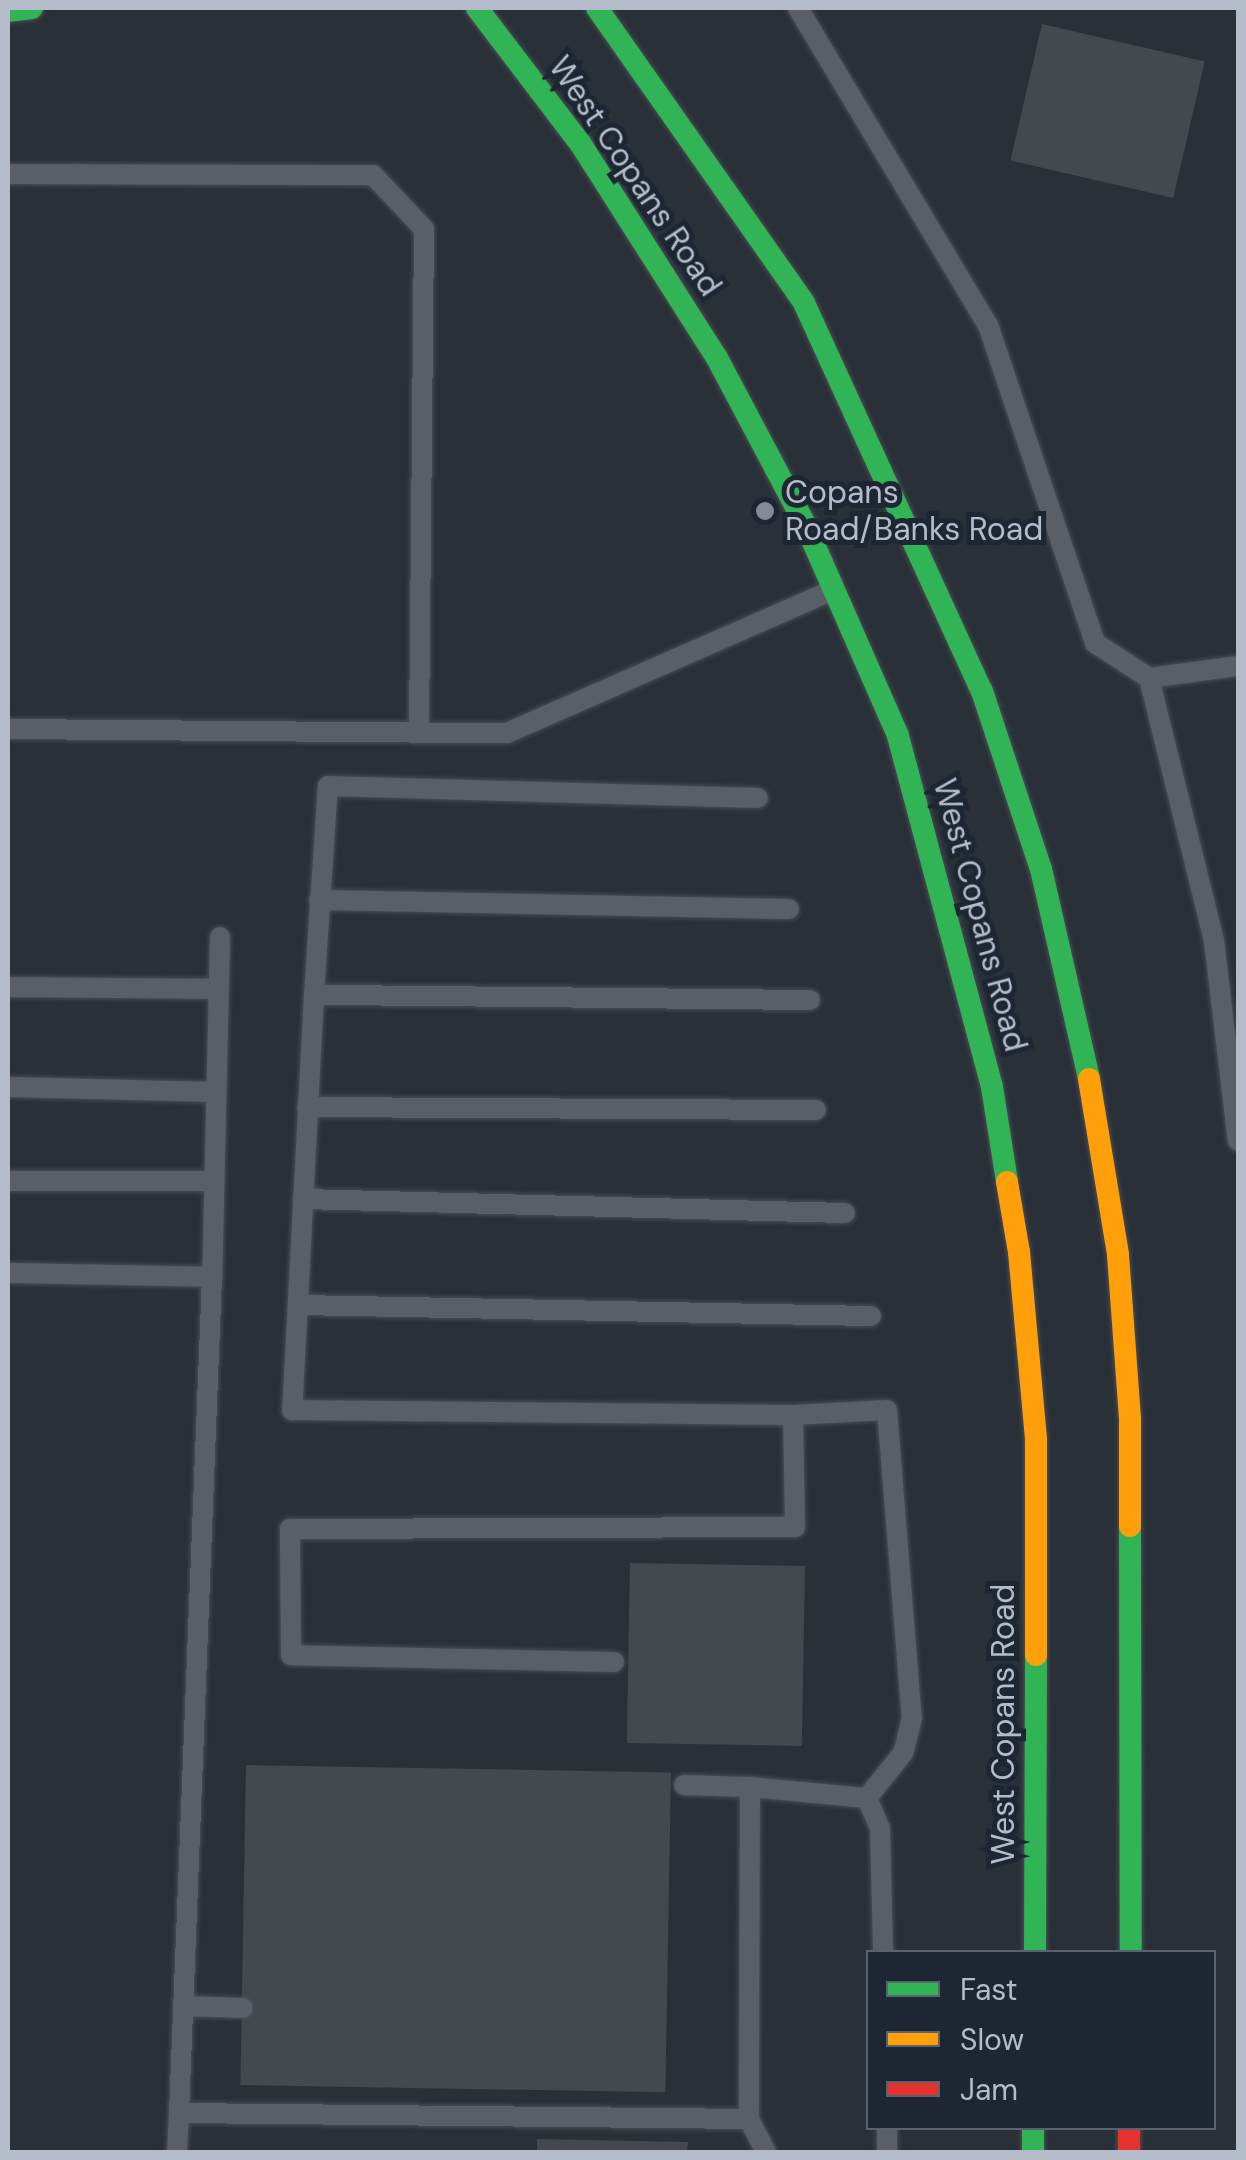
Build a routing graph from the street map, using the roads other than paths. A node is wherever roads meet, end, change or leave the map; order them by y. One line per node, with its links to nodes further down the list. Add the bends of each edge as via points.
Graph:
1 (32, 8): 6 (main road)
2 (477, 8): 9 (main road, West Copans Road, via 580,144 718,358)
3 (597, 8): 7 (main road, West Copans Road)
4 (615, 8): 7 (main road)
5 (798, 8): 11 (lane, via 988,325 1095,643)
6 (8, 11)
7 (624, 41): 42 (main road, West Copans Road, via 804,303 982,691 1041,869 1087,1065 1118,1255 1131,1457)
8 (8, 174): 13 (lane, via 374,175 424,229)
9 (833, 589): 13 (lane, via 507,734); 41 (main road, West Copans Road, via 898,736 945,899 992,1087 1019,1252 1036,1440)
10 (1238, 666): 11 (lane)
11 (1150, 678): 26 (lane, via 1214,942)
12 (8, 729): 13 (lane)
13 (419, 732)
14 (758, 798): 15 (lane, via 328,786)
15 (319, 900): 16 (lane); 20 (lane)
16 (789, 908)
17 (220, 937): 19 (lane)
18 (8, 987): 19 (lane)
19 (219, 989): 23 (lane)
20 (314, 995): 21 (lane); 24 (lane)
21 (810, 1000)
22 (8, 1087): 23 (lane)
23 (216, 1092): 28 (lane)
24 (307, 1107): 25 (lane); 29 (lane)
25 (816, 1110)
26 (1238, 1140)
27 (8, 1181): 28 (lane)
28 (214, 1182): 32 (lane)
29 (303, 1198): 30 (lane); 33 (lane)
30 (845, 1213)
31 (8, 1273): 32 (lane)
32 (212, 1277): 43 (lane)
33 (298, 1305): 34 (lane); 35 (lane, via 292,1410)
34 (871, 1316)
35 (793, 1415): 36 (lane, via 794,1526 290,1529 291,1656); 39 (lane, via 887,1410 912,1718 903,1754)
36 (614, 1662)
37 (684, 1785): 38 (lane)
38 (750, 1787): 39 (lane); 46 (lane)
39 (867, 1798): 40 (lane, via 880,1828)
40 (882, 1950)
41 (1035, 1950)
42 (1130, 1950)
43 (183, 2006): 44 (lane); 45 (lane)
44 (243, 2008)
45 (178, 2113): 46 (lane); 47 (lane)
46 (749, 2119): 48 (lane)
47 (177, 2152)
48 (766, 2152)

